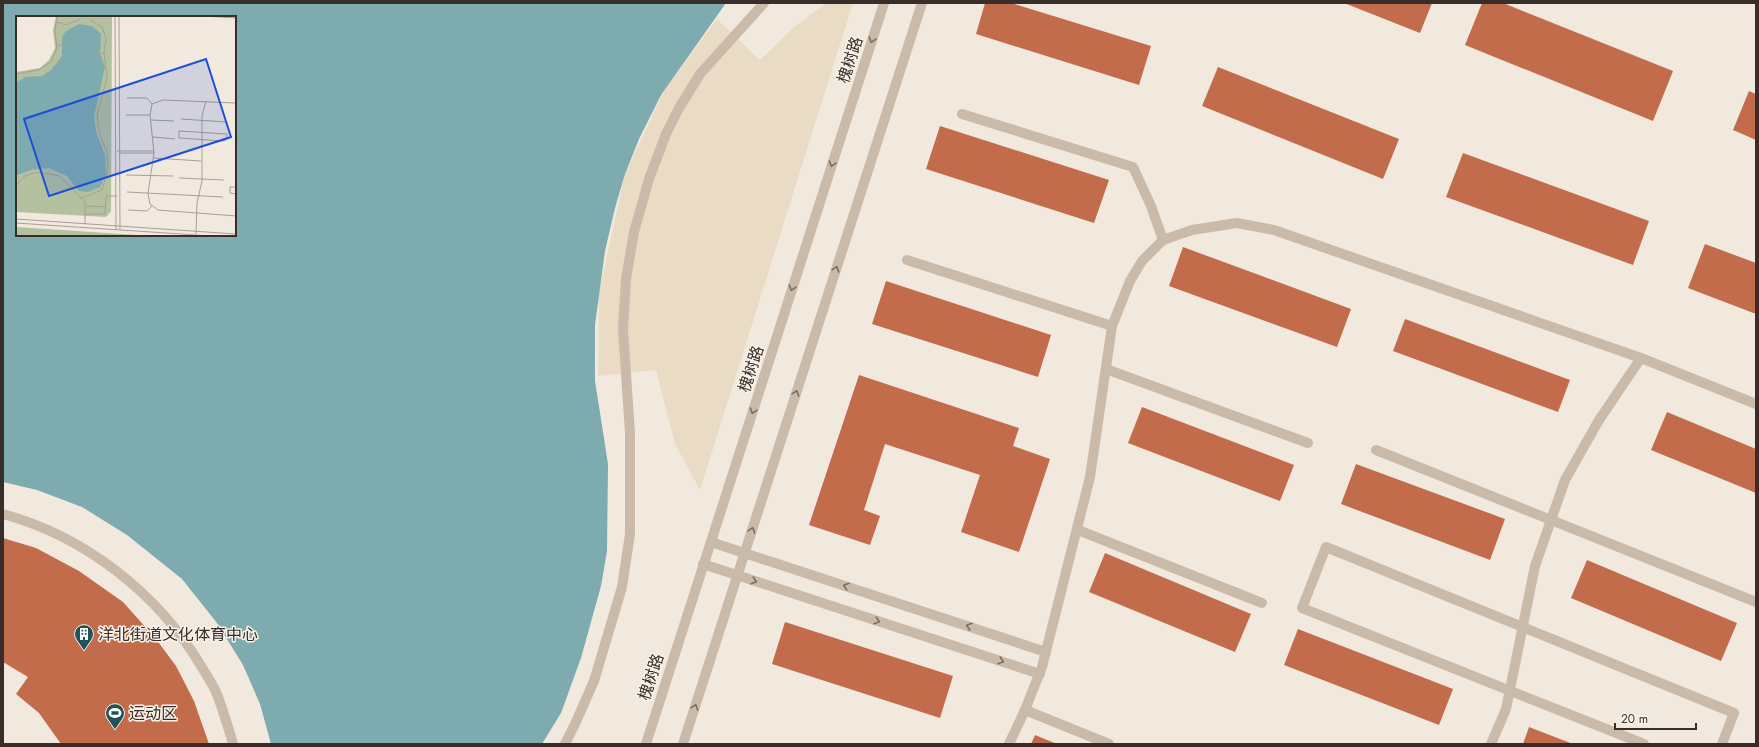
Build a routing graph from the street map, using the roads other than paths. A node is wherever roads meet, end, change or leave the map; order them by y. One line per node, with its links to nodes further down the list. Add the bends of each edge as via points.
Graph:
1 (764, 3): 28 (street, via 700,74 679,108 649,180 634,232 626,280 622,329 630,433 630,534 622,587 594,681)
2 (884, 3): 16 (street, 槐树路, one-way to 16)
3 (922, 3): 17 (street, one-way to 3)
4 (962, 114): 5 (street, via 1133,167)
5 (1163, 240): 7 (street, via 1142,261 1130,281); 8 (street, via 1192,230 1237,224 1274,230)
6 (907, 260): 7 (street)
7 (1112, 326): 9 (street)
8 (1641, 358): 10 (street); 14 (street, via 1599,420 1565,480)
9 (1106, 369): 11 (street); 15 (street, via 1090,478)
10 (1756, 404)
11 (1308, 443)
12 (1376, 450): 14 (street)
13 (3, 514): 27 (street, via 70,541 110,566 155,604 188,644 216,691)
14 (1550, 519): 20 (street); 22 (street, via 1535,566)
15 (1078, 530): 21 (street); 23 (street)
16 (711, 542): 17 (street); 18 (street, 槐树路)
17 (745, 553): 19 (street); 23 (street, one-way to 17)
18 (703, 564): 19 (street); 29 (street, 槐树路)
19 (738, 576): 24 (street, one-way to 24); 30 (street, one-way to 19)
20 (1756, 602)
21 (1262, 603)
22 (1523, 627): 25 (street); 25 (street, via 1326,547 1302,608); 35 (street, via 1734,712)
23 (1046, 652): 24 (street)
24 (1040, 674): 26 (street)
25 (1510, 691): 33 (street, via 1506,709); 34 (street)
26 (1025, 710): 31 (street); 32 (street)
27 (233, 744)
28 (565, 744)
29 (646, 744)
30 (683, 744)
31 (1009, 744)
32 (1109, 744)
33 (1491, 744)
34 (1644, 744)
35 (1722, 744)

